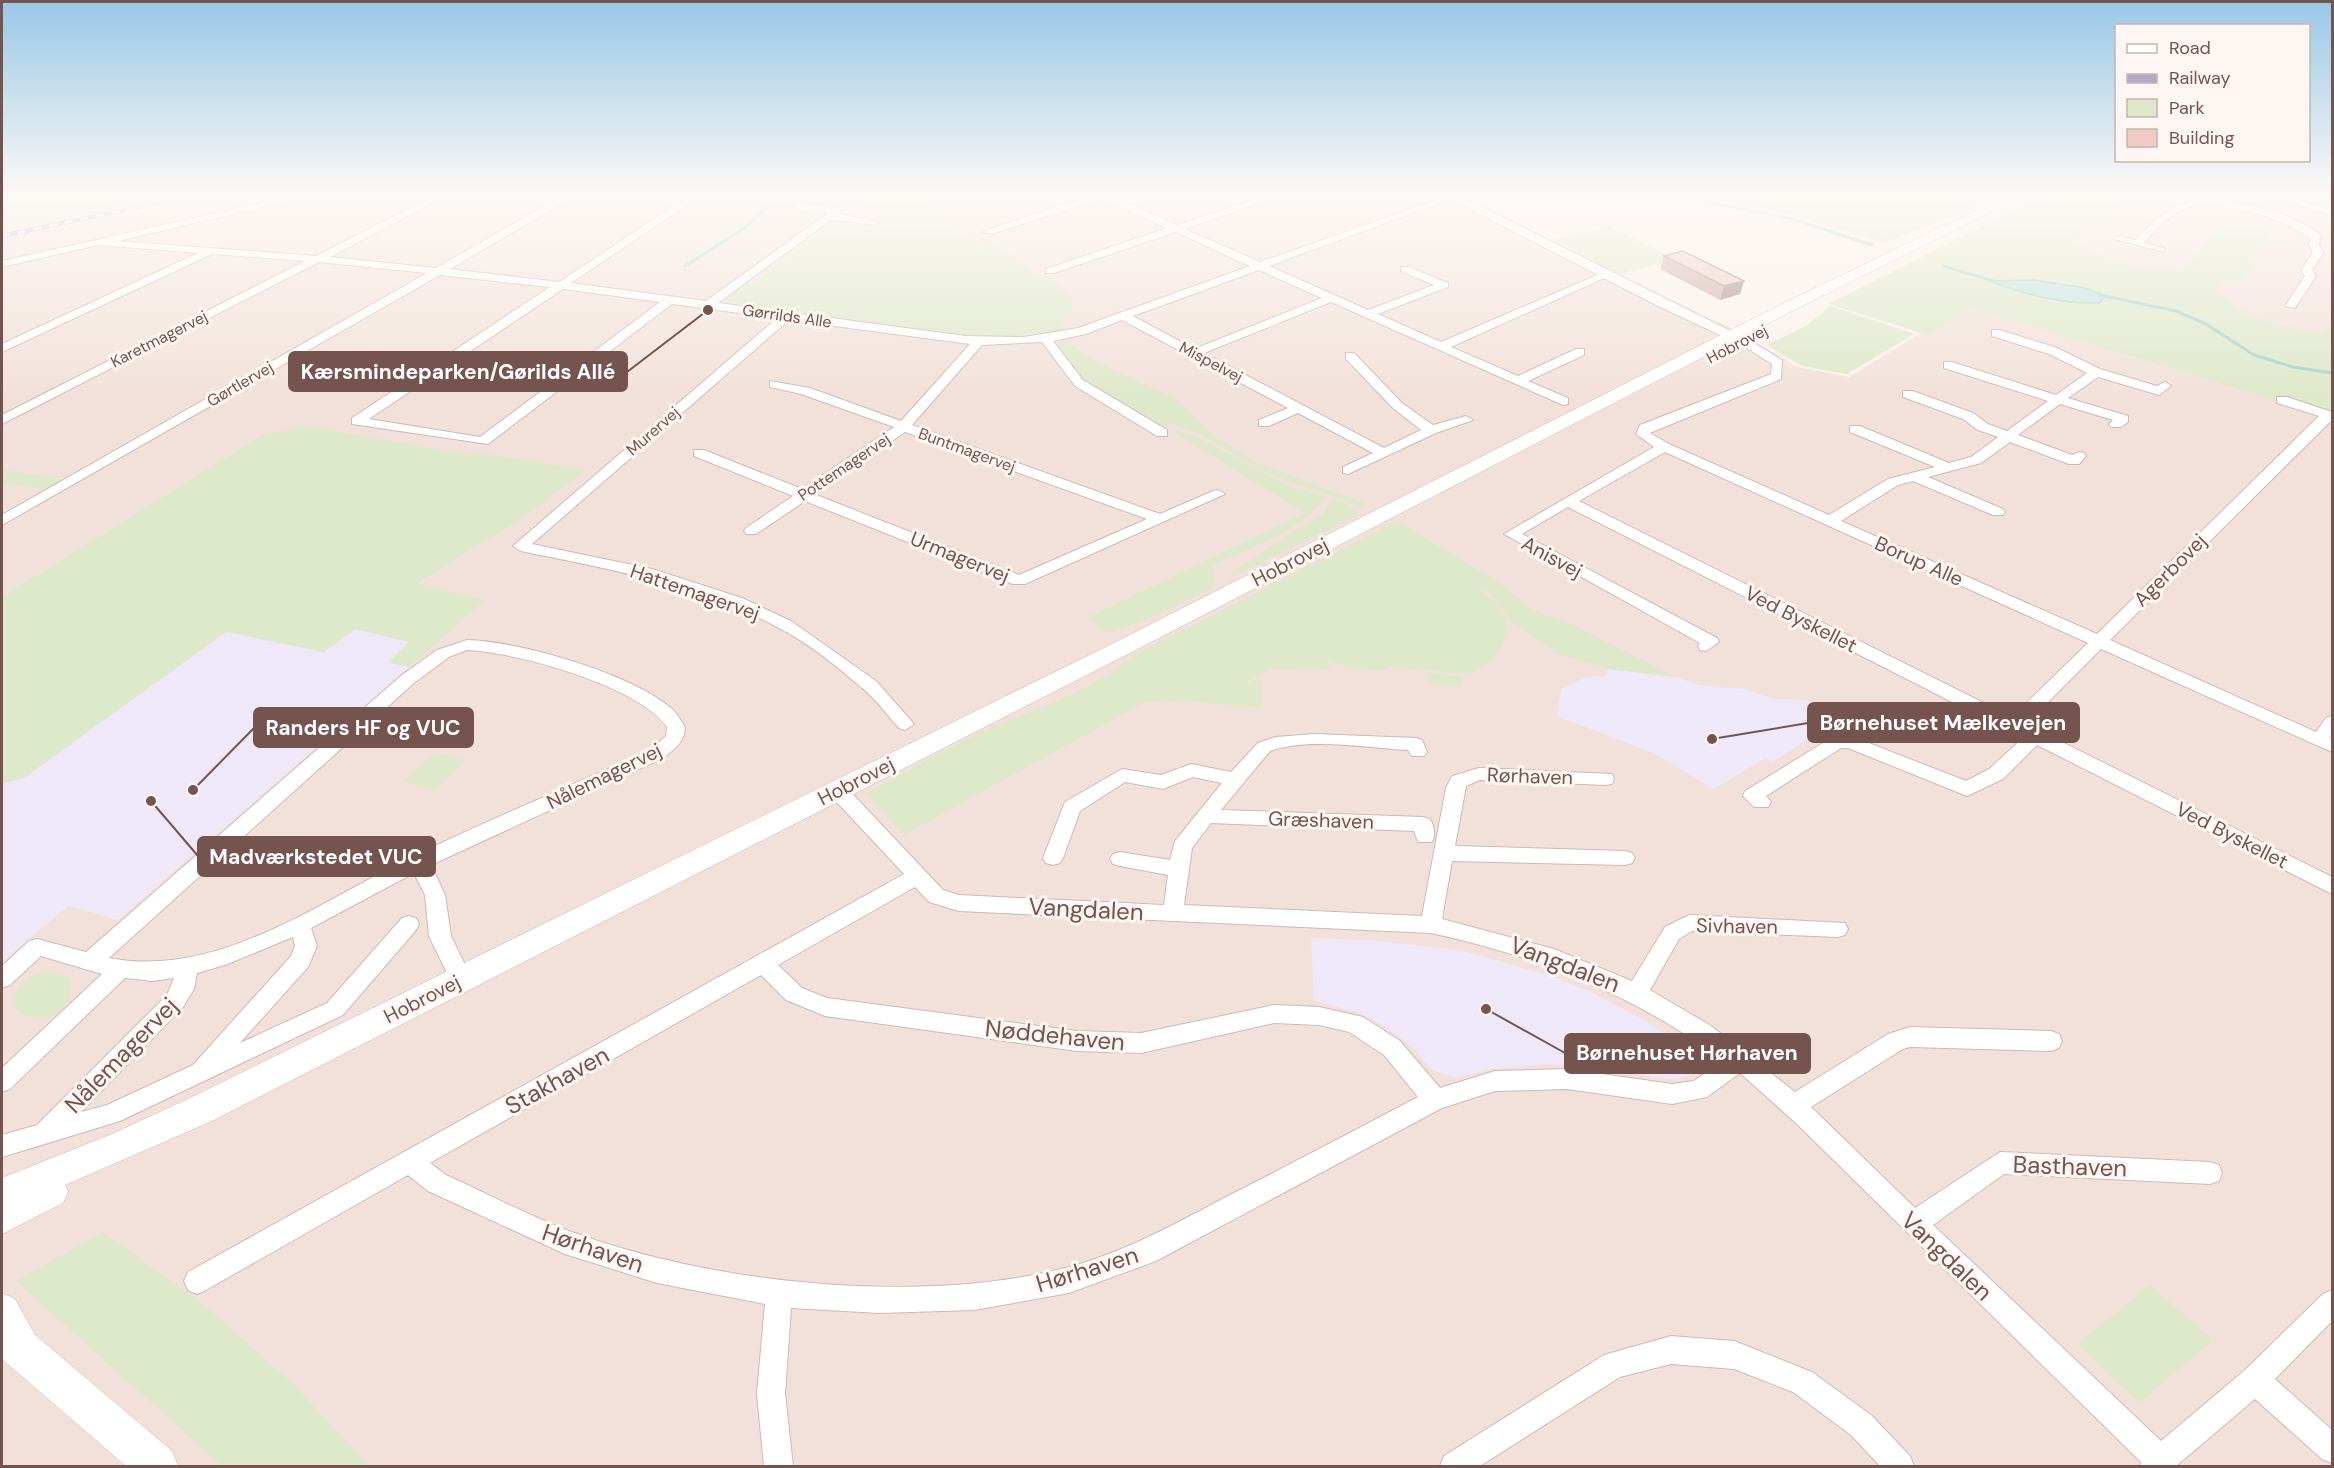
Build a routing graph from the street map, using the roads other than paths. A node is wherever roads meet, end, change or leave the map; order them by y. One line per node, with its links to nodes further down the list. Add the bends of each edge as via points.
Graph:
1 (186, 263): 31 (street)
2 (310, 263): 46 (street, Karetmagervej)
3 (352, 263): 15 (street, Gørrilds Alle)
4 (451, 263): 15 (street, Gørtlervej)
5 (597, 263): 18 (street)
6 (766, 263): 21 (street)
7 (1075, 263): 16 (street)
8 (1252, 263): 13 (street)
9 (1269, 263): 13 (street, Gørrilds Alle)
10 (1581, 263): 17 (street)
11 (1883, 263): 28 (main road, Hobrovej)
12 (2311, 263): 22 (street, via 2306,270 2310,276)
13 (1260, 266): 19 (street); 25 (street, Gørrilds Alle)
14 (1405, 269): 23 (street, via 1444,285)
15 (436, 271): 18 (street, Gørrilds Alle); 67 (street, Gørtlervej)
16 (1050, 271)
17 (1606, 275): 28 (street); 30 (street)
18 (562, 286): 20 (street, Gørrilds Alle); 20 (street, via 357,421 483,441)
19 (1331, 297): 23 (street); 33 (street)
20 (670, 300): 21 (street, Gørrilds Alle)
21 (708, 305): 24 (street, Gørrilds Alle)
22 (2291, 306)
23 (1368, 314): 30 (street)
24 (786, 316): 29 (street, Gørrilds Alle); 70 (street, Murervej)
25 (1123, 316): 27 (street, Gørrilds Alle); 33 (street, Mispelvej)
26 (1996, 333): 36 (street, via 2053,351)
27 (1046, 339): 29 (street, Gørrilds Alle); 53 (street, via 1079,383)
28 (1735, 340): 55 (street, Borup Alle, via 1768,362 1777,376 1646,428 1643,434); 81 (main road, Hobrovej)
29 (979, 341): 50 (street, Pottemagervej)
30 (1441, 347): 37 (street)
31 (2, 348)
32 (1580, 352): 37 (street)
33 (1194, 353): 44 (street, Mispelvej)
34 (1350, 356): 52 (street, via 1390,400)
35 (1948, 365): 41 (street, via 2006,386)
36 (2096, 372): 39 (street, via 2159,391); 41 (street)
37 (1518, 381): 43 (street)
38 (774, 384): 50 (street, Buntmagervej, via 805,391)
39 (2165, 386)
40 (1908, 394): 54 (street, via 1968,416)
41 (2061, 399): 49 (street, via 2122,419); 54 (street)
42 (2282, 400): 45 (street)
43 (1563, 401)
44 (1298, 408): 48 (street); 57 (street, Mispelvej)
45 (2330, 415): 71 (street, Agerbovej)
46 (2, 420)
47 (1466, 420): 52 (street)
48 (1264, 423)
49 (2116, 424)
50 (903, 427): 62 (street, Pottemagervej); 66 (street, Buntmagervej)
51 (1855, 429): 59 (street)
52 (1431, 430): 57 (street)
53 (1162, 433)
54 (2010, 438): 58 (street, via 2074,461); 59 (street, via 1976,460)
55 (1664, 447): 64 (street, Anisvej); 68 (street, Borup Alle)
56 (699, 453): 62 (street, Urmagervej)
57 (1384, 453): 60 (street)
58 (2079, 456)
59 (1949, 469): 61 (street)
60 (1348, 470)
61 (1913, 476): 65 (street); 68 (street, via 1875,491)
62 (804, 494): 66 (street, Urmagervej, via 1019,581); 69 (street, Pottemagervej)
63 (1218, 494): 66 (street, Urmagervej)
64 (1568, 501): 72 (street, Anisvej, via 1511,534 1711,642); 75 (street, Ved Byskellet)
65 (1998, 512)
66 (1160, 519)
67 (2, 521)
68 (1830, 521): 71 (street, Borup Alle)
69 (751, 531)
70 (521, 546): 74 (street, Hattemagervej, via 647,572 736,601 785,624 829,655 870,685)
71 (2098, 641): 75 (street, Agerbovej); 77 (street, Borup Alle)
72 (1706, 646)
73 (2332, 722): 77 (street)
74 (905, 724)
75 (2014, 726): 76 (street, Ved Byskellet)
76 (2035, 736): 82 (street, via 1996,774 1967,789 1850,742 1837,742 1752,795); 92 (street, Ved Byskellet)
77 (2326, 743)
78 (1418, 752): 80 (street, via 1416,744 1269,744)
79 (1605, 778): 85 (street, Rørhaven, via 1467,776 1455,788)
80 (1234, 779): 83 (street); 86 (street, via 1191,770 1163,782 1122,775 1072,807)
81 (838, 791): 91 (street, Vangdalen); 103 (main road, Hobrovej)
82 (1761, 802)
83 (1206, 816): 84 (street, Græshaven, via 1423,824); 90 (street, via 1182,846)
84 (1425, 837)
85 (1443, 853): 87 (street); 96 (street, Rørhaven)
86 (1053, 858)
87 (1625, 858)
88 (1120, 859): 90 (street)
89 (419, 862): 94 (street, Nålemagervej); 98 (street, Nålemagervej, via 655,755 673,740 677,730 674,721 666,711 622,687 565,665 485,645 442,653); 103 (street, via 435,895 440,936)
90 (1179, 869): 93 (street)
91 (916, 877): 93 (street, Vangdalen, via 936,896 958,903); 99 (street, Stakhaven)
92 (2332, 886)
93 (1173, 913): 96 (street, Vangdalen)
94 (299, 924): 100 (street, Nålemagervej); 107 (street, Nålemagervej, via 306,946 300,961)
95 (409, 924): 107 (street, Nålemagervej, via 335,1009)
96 (1431, 925): 104 (street, Vangdalen, via 1533,948)
97 (1838, 929): 104 (street, Sivhaven, via 1689,923 1672,933)
98 (92, 961): 101 (street, Nålemagervej); 102 (street, Nålemagervej, via 37,948)
99 (763, 963): 109 (street, Nøddehaven, via 794,994 825,1007 1077,1041 1142,1043 1274,1014 1319,1016 1355,1024 1392,1048); 114 (street, Stakhaven)
100 (187, 967): 101 (street, Nålemagervej, via 153,972); 111 (street, Nålemagervej, via 183,989 175,1001)
101 (121, 969): 108 (street)
102 (2, 979)
103 (461, 979): 112 (main road, Hobrovej)
104 (1637, 993): 106 (street, Vangdalen)
105 (2051, 1041): 110 (street, via 1910,1037 1896,1041)
106 (1740, 1060): 109 (street, Hørhaven, via 1699,1090 1672,1094 1568,1079 1495,1082); 110 (street, Vangdalen)
107 (195, 1076): 111 (street, Nålemagervej, via 112,1114)
108 (2, 1082)
109 (1435, 1100): 120 (street, Hørhaven, via 1147,1252 1069,1280 974,1297 880,1300)
110 (1793, 1106): 118 (street, Vangdalen)
111 (42, 1136): 113 (street, Nålemagervej)
112 (124, 1145): 116 (main road, Hobrovej); 117 (main road, Hobrovej)
113 (2, 1146)
114 (410, 1162): 119 (street, Stakhaven); 120 (street, Hørhaven, via 437,1183 565,1242 657,1270)
115 (2210, 1173): 118 (street, Basthaven, via 2000,1163)
116 (2, 1194)
117 (2, 1217)
118 (1914, 1224): 126 (street, Vangdalen)
119 (197, 1281)
120 (778, 1294): 128 (street, via 771,1394)
121 (2332, 1303): 124 (street)
122 (2, 1312): 123 (main road)
123 (11, 1343): 127 (main road)
124 (2255, 1380): 125 (street); 126 (street)
125 (2332, 1449)
126 (2157, 1464)
127 (158, 1467)
128 (779, 1467)
129 (1454, 1467): 130 (street, via 1614,1365 1671,1350 1734,1355 1802,1382 1861,1425)
130 (1900, 1467)

